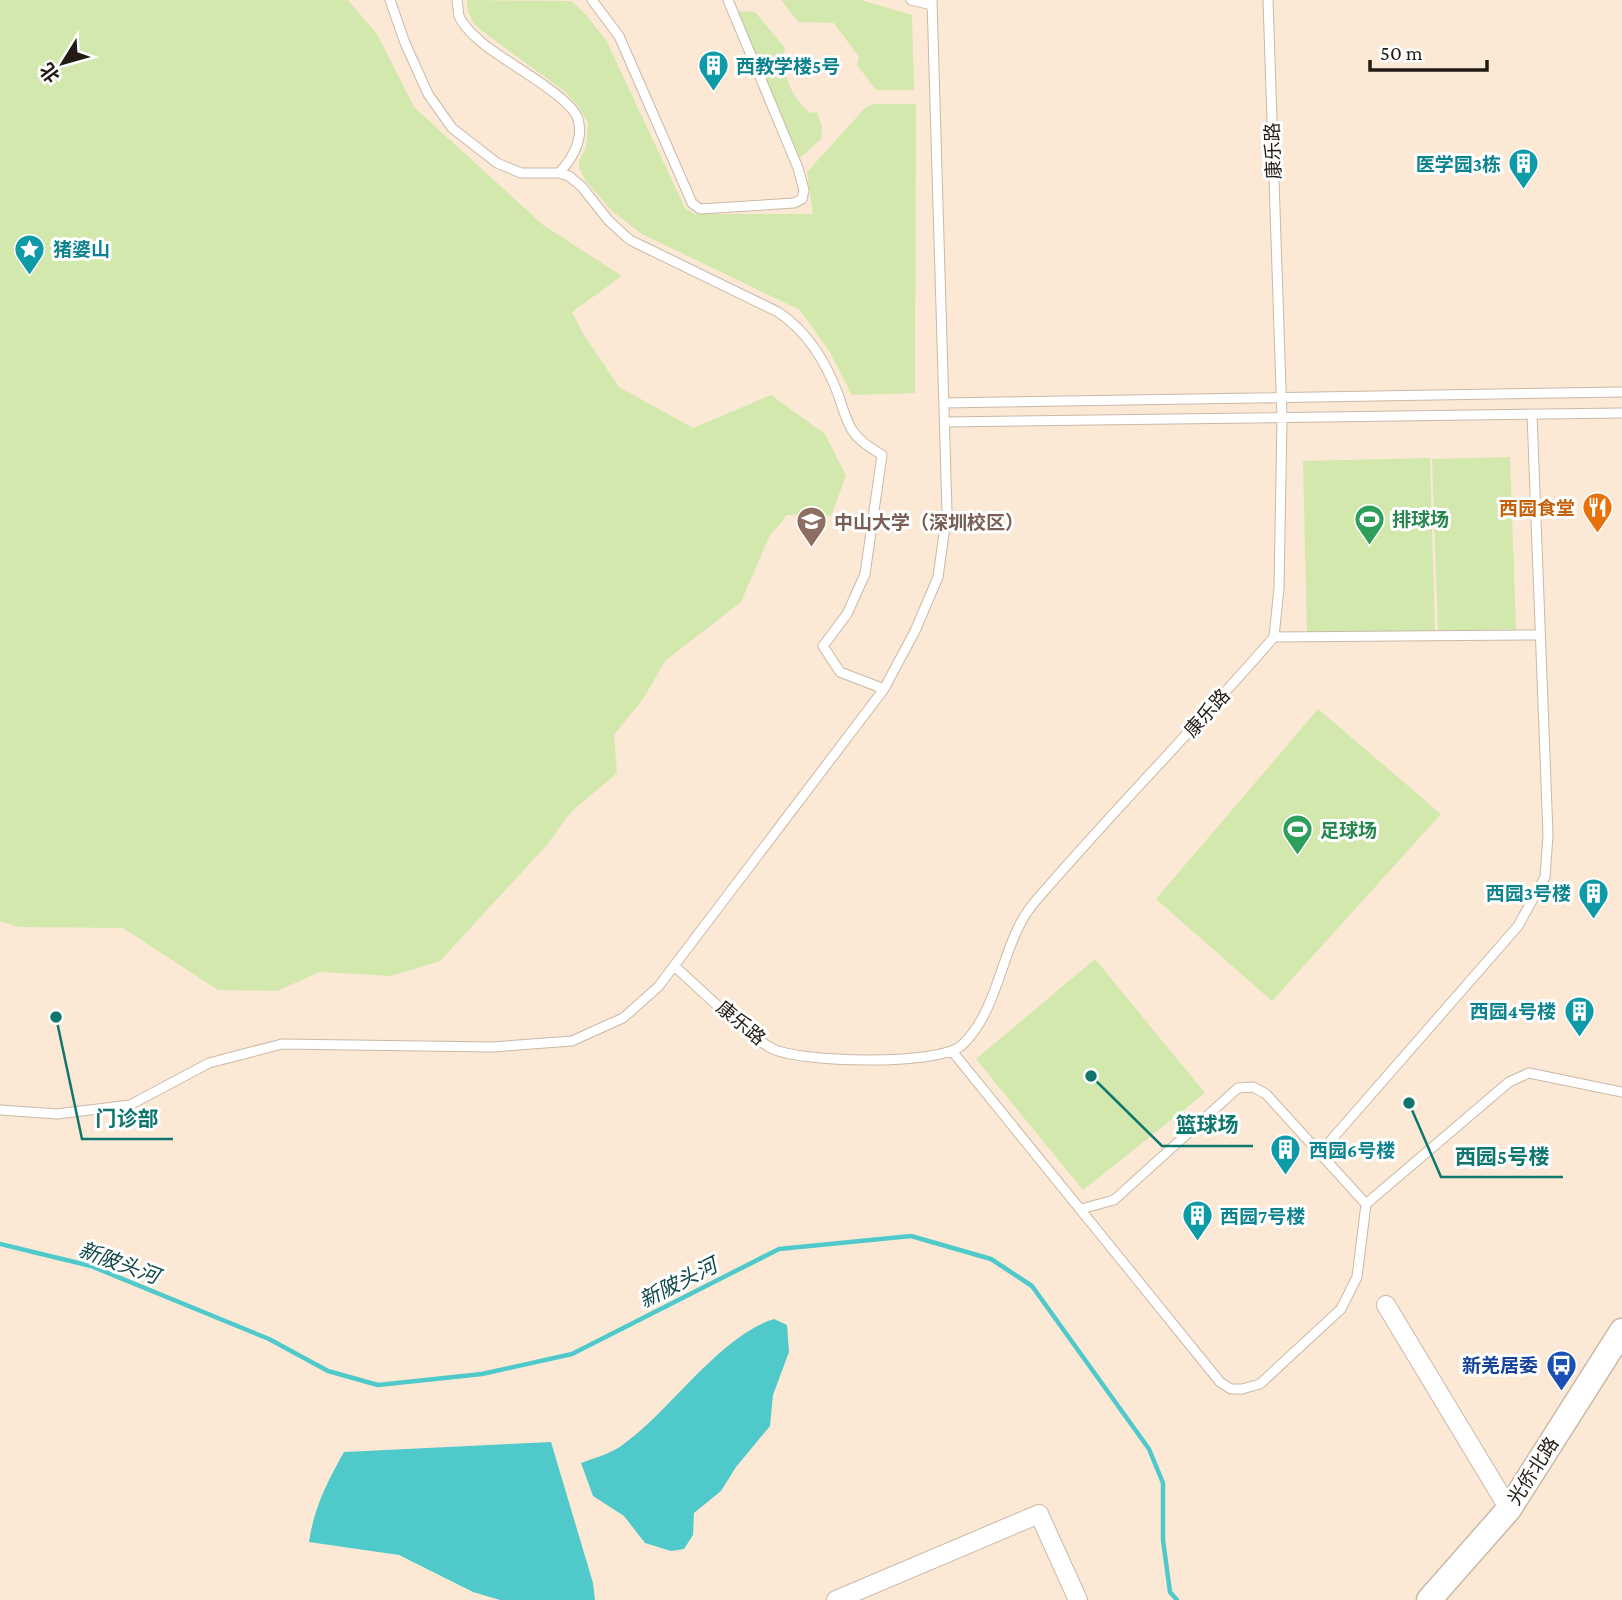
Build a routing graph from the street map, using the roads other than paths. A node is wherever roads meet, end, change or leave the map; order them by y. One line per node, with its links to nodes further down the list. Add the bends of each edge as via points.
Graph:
1 (390, 0): 8 (lane, via 428,94 452,128 497,163 520,173)
2 (457, 0): 8 (lane, via 459,17 471,33 567,103 578,120 573,158)
3 (592, 0): 4 (lane, via 620,36 692,203 700,209 794,203 802,199 804,190 798,168)
4 (728, 0)
5 (911, 0): 7 (lane)
6 (1268, 0): 10 (lane, 康乐路)
7 (932, 3): 11 (lane)
8 (559, 173): 18 (lane, via 582,187 631,240 778,312 795,323 815,347 852,430 882,455 866,574 847,614 823,646 840,672)
9 (1622, 392): 10 (lane)
10 (1281, 397): 11 (lane); 14 (lane, 康乐路)
11 (944, 403): 15 (lane)
12 (1622, 413): 13 (lane)
13 (1532, 414): 14 (lane); 16 (lane)
14 (1282, 418): 15 (lane); 17 (lane, 康乐路)
15 (945, 422): 18 (lane, via 947,512 938,578)
16 (1540, 635): 17 (lane); 23 (lane, via 1548,835 1545,877 1518,926)
17 (1274, 638): 20 (lane, 康乐路, via 1028,910 979,1023)
18 (884, 689): 19 (lane)
19 (674, 966): 20 (lane, 康乐路, via 772,1049 802,1057 871,1060 941,1056); 22 (lane, via 623,1018 572,1041 492,1047 282,1044 209,1063 130,1105 57,1114)
20 (953, 1051): 25 (lane)
21 (1622, 1092): 24 (lane, via 1529,1073 1522,1076 1509,1082)
22 (0, 1110)
23 (1319, 1154): 24 (lane); 25 (lane, via 1266,1094 1253,1087 1238,1088 1114,1200)
24 (1366, 1204): 25 (lane, via 1357,1277 1341,1309 1260,1384 1242,1389 1220,1382)
25 (1080, 1209)
26 (1386, 1305): 28 (street)
27 (1622, 1331): 28 (street, 光侨北路)
28 (1509, 1509): 31 (street, 光侨北路)
29 (836, 1600): 30 (street, via 1039,1514)
30 (1078, 1600)
31 (1429, 1600)

